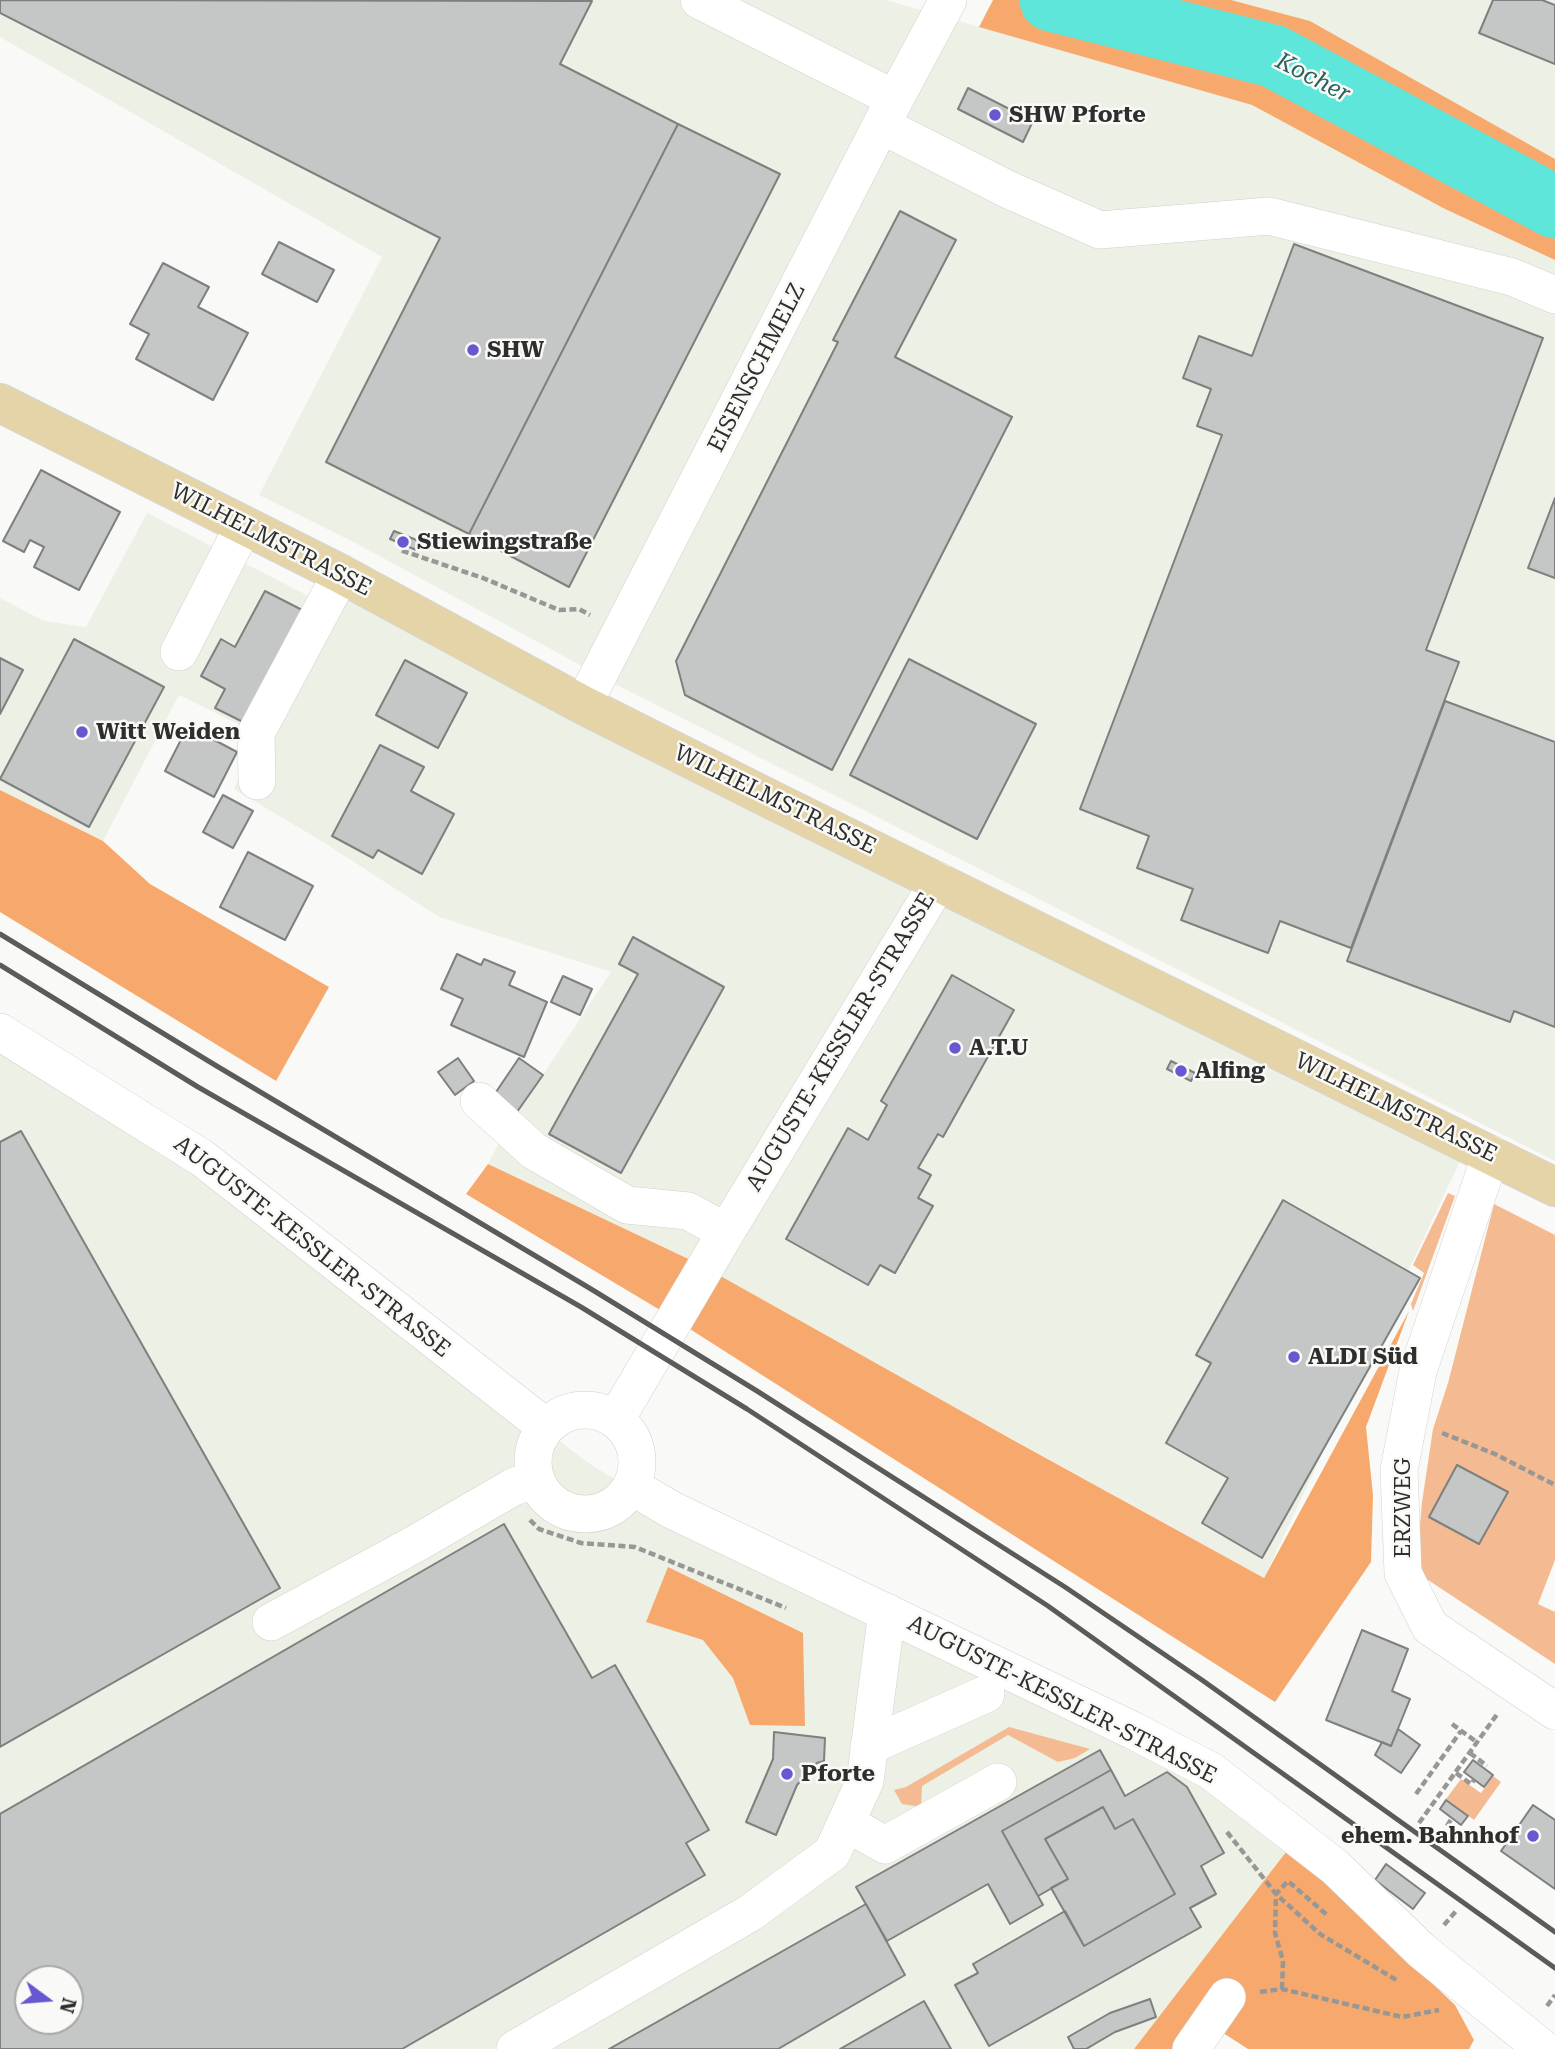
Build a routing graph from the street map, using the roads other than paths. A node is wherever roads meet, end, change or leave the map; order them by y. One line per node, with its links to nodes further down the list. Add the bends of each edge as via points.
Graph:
1 (699, 0): 3 (street)
2 (948, 0): 3 (street, EISENSCHMELZ)
3 (888, 112): 4 (street, via 1009,190 1100,230 1269,216 1512,276); 9 (street, EISENSCHMELZ)
4 (1555, 295)
5 (0, 403): 6 (main road, WILHELMSTRASSE)
6 (244, 525): 7 (main road, WILHELMSTRASSE); 8 (street)
7 (341, 574): 9 (main road, WILHELMSTRASSE); 10 (street, via 256,733)
8 (178, 652)
9 (583, 705): 11 (main road, WILHELMSTRASSE)
10 (257, 782)
11 (939, 881): 14 (main road, WILHELMSTRASSE); 16 (street, AUGUSTE-KESSLER-STRASSE)
12 (0, 1032): 18 (street, AUGUSTE-KESSLER-STRASSE, via 202,1158)
13 (479, 1101): 16 (street, via 534,1151 627,1205 688,1211)
14 (1491, 1154): 15 (main road, WILHELMSTRASSE); 24 (street, ERZWEG, via 1418,1371 1399,1470 1403,1573 1430,1627)
15 (1555, 1187)
16 (726, 1232): 17 (street, AUGUSTE-KESSLER-STRASSE)
17 (616, 1419): 18 (street, via 585,1409 569,1412); 20 (street, via 635,1445 638,1462)
18 (546, 1427): 19 (street, via 535,1446)
19 (535, 1479): 20 (street, via 555,1505 585,1515 616,1504); 22 (street)
20 (631, 1486): 21 (street, AUGUSTE-KESSLER-STRASSE)
21 (887, 1612): 25 (street, AUGUSTE-KESSLER-STRASSE); 31 (street, AUGUSTE-KESSLER-STRASSE, via 1212,1771 1335,1867 1422,1951)
22 (271, 1622)
23 (986, 1694): 25 (street)
24 (1555, 1711)
25 (869, 1746): 27 (street, AUGUSTE-KESSLER-STRASSE, via 865,1781)
26 (998, 1782): 27 (street, via 885,1845)
27 (846, 1823): 29 (street, AUGUSTE-KESSLER-STRASSE, via 832,1853 750,1913)
28 (1227, 1997): 30 (street)
29 (515, 2049)
30 (1191, 2049)
31 (1543, 2049)

